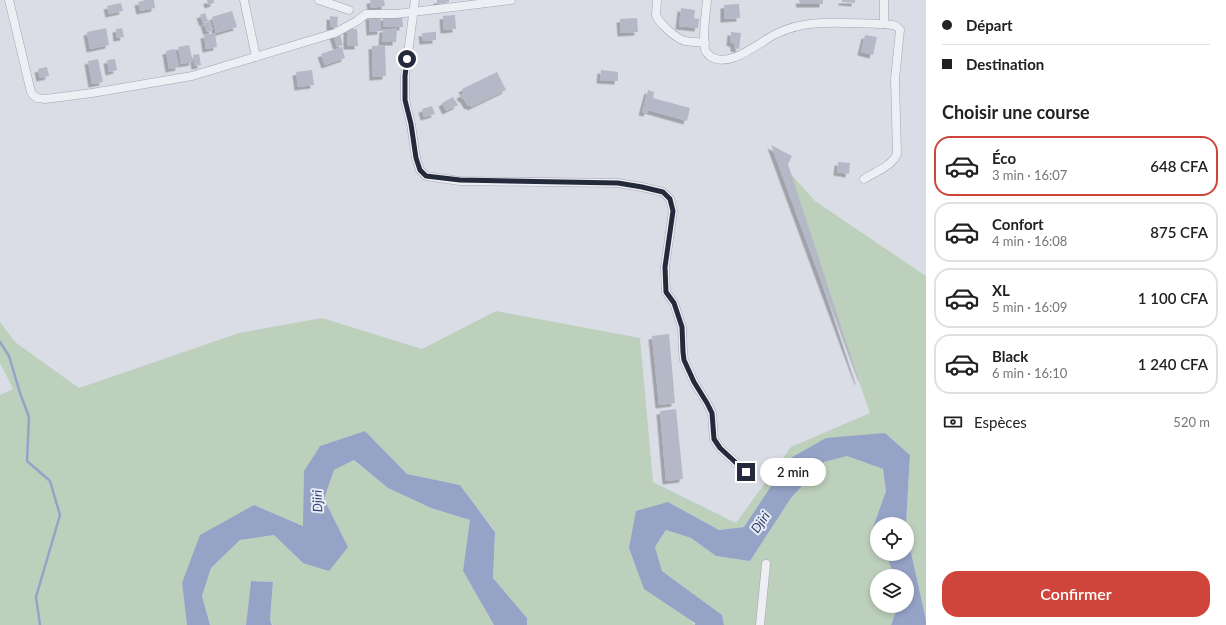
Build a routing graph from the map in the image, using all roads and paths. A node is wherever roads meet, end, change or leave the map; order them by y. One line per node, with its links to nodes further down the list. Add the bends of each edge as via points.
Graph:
1 (9, 0): 13 (street, via 31,92 37,98 92,93 192,76)
2 (244, 0): 13 (street)
3 (319, 0): 9 (street)
4 (415, 0): 10 (street)
5 (510, 0): 10 (street)
6 (657, 0): 12 (street, via 656,15 664,26 684,41)
7 (707, 0): 12 (street)
8 (884, 0): 11 (street)
9 (349, 10)
10 (413, 12): 13 (street, via 366,14 335,33); 15 (street, via 405,76 405,100 416,158 420,170 426,176 460,180 618,183 663,192 670,199 673,211 665,267 666,292 674,303 682,327 684,360 712,413 714,439)
11 (884, 24): 12 (street, via 820,22 805,25 777,33 730,59 714,59 705,49); 14 (street, via 897,26 900,30 895,79 897,154 890,163)
12 (705, 43)
13 (256, 57)
14 (864, 179)
15 (746, 472)
16 (766, 564): 17 (street)
17 (760, 625)

